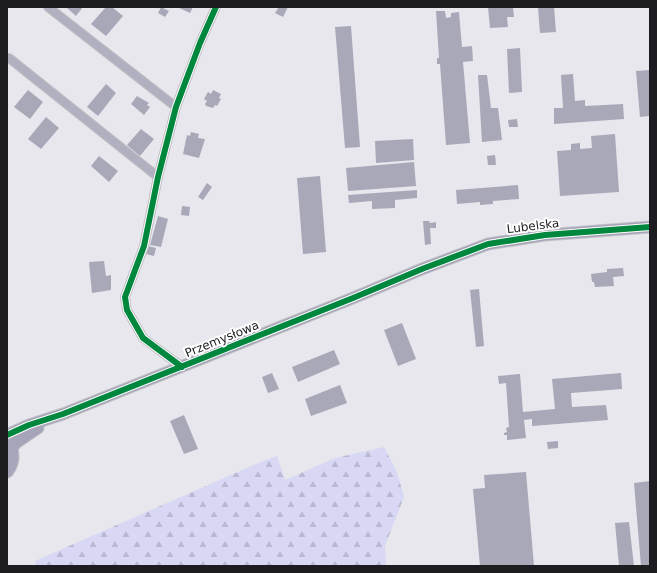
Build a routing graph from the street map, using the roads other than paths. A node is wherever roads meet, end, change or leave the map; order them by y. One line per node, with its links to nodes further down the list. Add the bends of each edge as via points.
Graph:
1 (48, 7): 4 (street)
2 (216, 7): 4 (street)
3 (9, 58): 5 (street)
4 (176, 107): 5 (street)
5 (158, 177): 8 (street, via 144,246 125,297 127,310 143,338)
6 (650, 226): 7 (street, Lubelska, via 517,238 488,244)
7 (422, 269): 8 (street, Przemysłowa)
8 (182, 367): 9 (street, Przemysłowa)
9 (63, 414): 10 (street, Przemysłowa); 11 (street, Przemysłowa)
10 (7, 435)
11 (9, 445): 12 (main road, via 12,458)
12 (7, 471)

